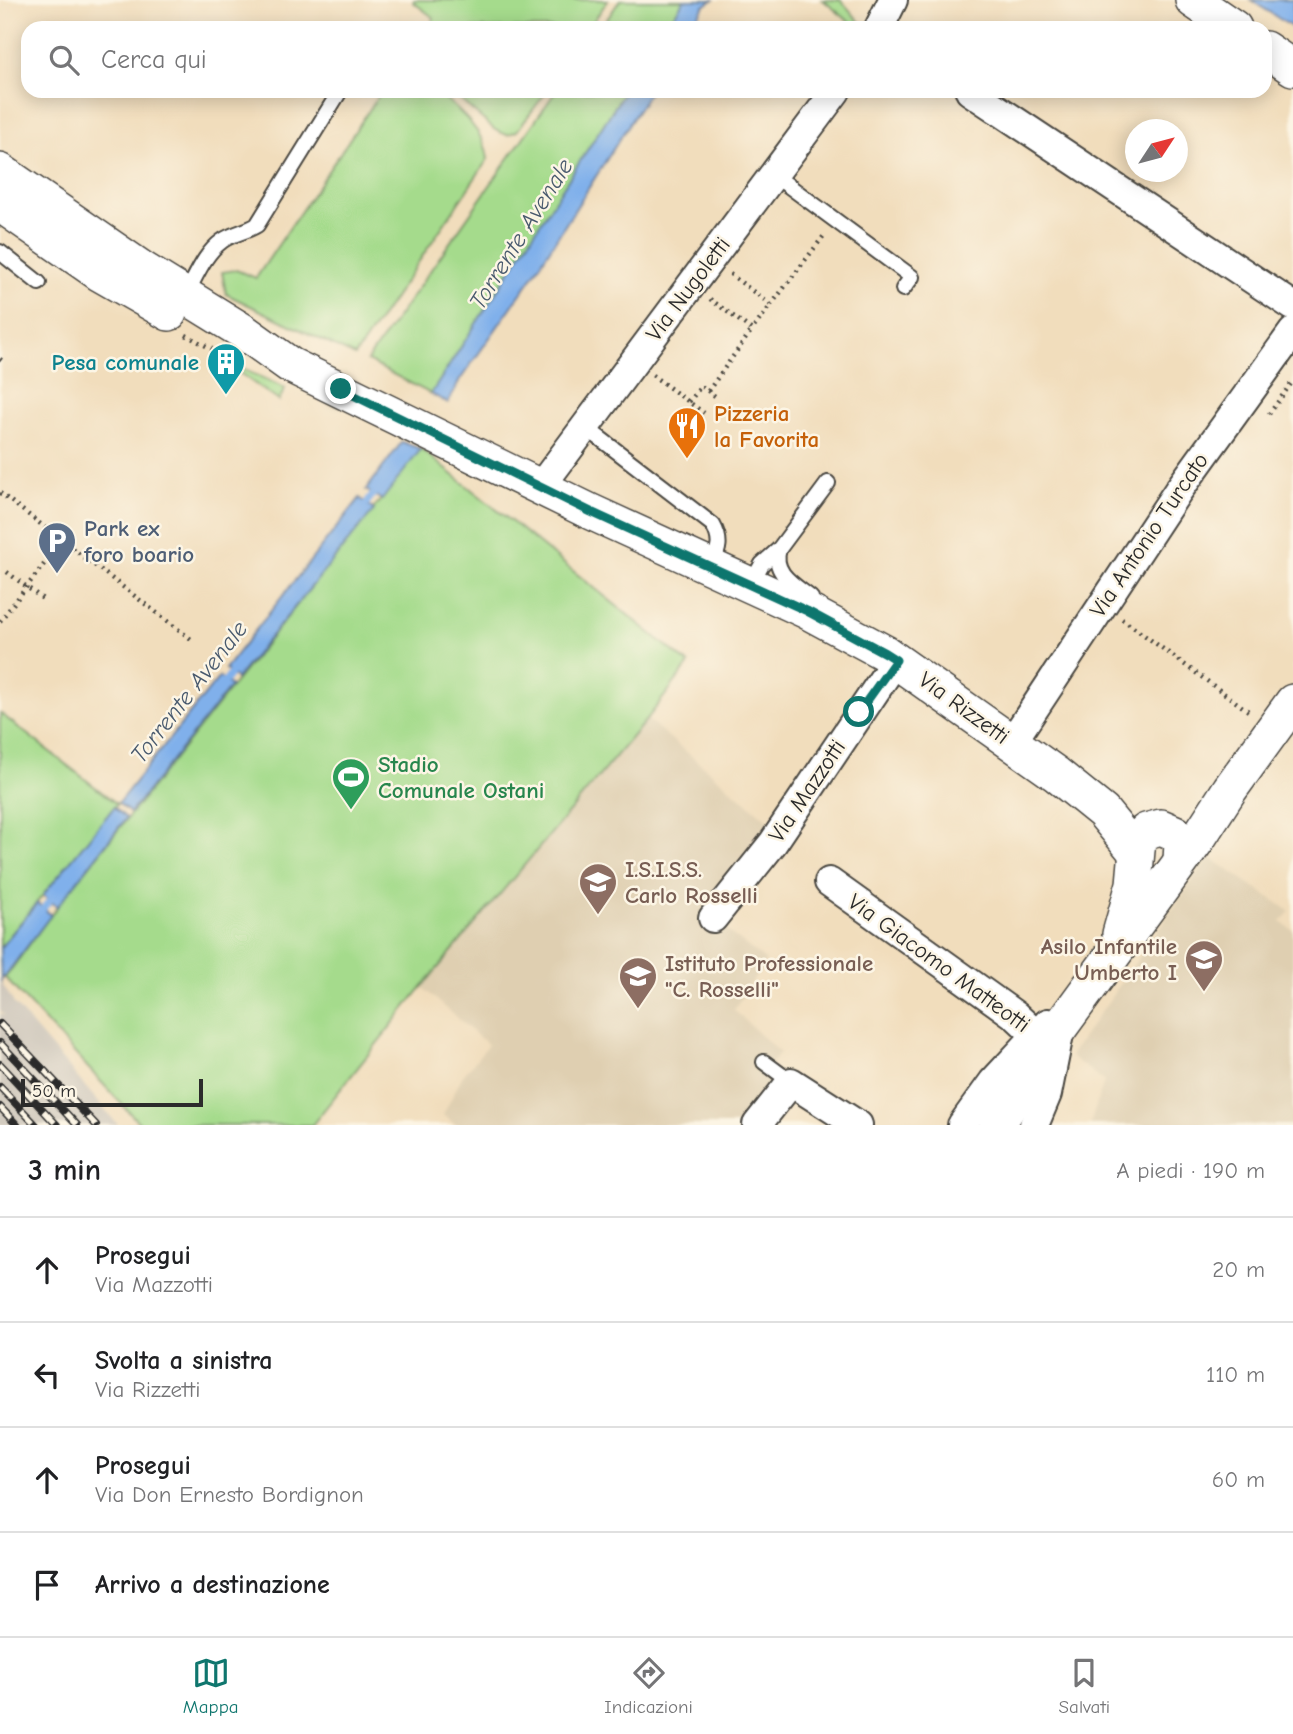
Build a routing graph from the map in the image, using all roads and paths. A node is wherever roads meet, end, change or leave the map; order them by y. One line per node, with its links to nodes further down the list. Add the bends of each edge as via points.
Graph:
1 (1193, 0): 2 (street)
2 (1224, 21)
3 (1272, 54): 4 (street)
4 (1293, 68)
5 (336, 98): 19 (lane, via 257,225 223,240 203,262)
6 (831, 98): 9 (street, Via Nugoletti)
7 (981, 98): 20 (street)
8 (0, 171): 11 (street)
9 (775, 175): 16 (lane, via 912,277); 32 (street, Via Nugoletti)
10 (2, 205): 11 (street, via 22,204 50,221); 19 (street, via 99,273)
11 (72, 221): 19 (street)
12 (830, 228): 18 (path)
13 (0, 253): 15 (lane)
14 (721, 267): 18 (path)
15 (39, 282)
16 (902, 289)
17 (701, 293): 21 (path)
18 (771, 304): 21 (path)
19 (180, 306): 34 (street, Via Rizzetti, via 244,331 290,365)
20 (1293, 306)
21 (752, 330): 27 (path)
22 (1293, 332): 49 (street, Via Antonio Turcato, via 1170,502)
23 (0, 359): 24 (path)
24 (5, 363)
25 (646, 370): 29 (path)
26 (1293, 381): 31 (path)
27 (708, 391): 28 (path); 29 (path, via 701,386)
28 (715, 396)
29 (689, 402): 30 (path)
30 (704, 413)
31 (1269, 414)
32 (584, 426): 34 (street, Via Nugoletti); 38 (lane, via 713,525 720,546)
33 (828, 483): 36 (lane)
34 (541, 486): 38 (street, Via Rizzetti)
35 (0, 493): 45 (path)
36 (779, 550): 40 (lane, via 762,564); 46 (lane, Via Rizzetti, via 777,565 786,578)
37 (46, 563): 41 (path)
38 (711, 567): 40 (street, Via Rizzetti)
39 (7, 572): 41 (path)
40 (750, 585): 46 (street, Via Rizzetti)
41 (26, 587): 42 (path); 44 (path)
42 (44, 600)
43 (1121, 619): 48 (path)
44 (0, 621)
45 (191, 639)
46 (883, 652): 49 (street, Via Rizzetti); 54 (street, Via Mazzotti, via 773,843)
47 (1293, 702): 50 (street, Via Giacomo Matteotti)
48 (1254, 716)
49 (1012, 742): 51 (street, Via Rizzetti, via 1102,812)
50 (1230, 789): 51 (street, Via Giacomo Matteotti); 52 (street, Via Giacomo Matteotti)
51 (1148, 841): 52 (street, via 1148,873 1160,875); 55 (street, Via Giacomo Matteotti, via 1124,924)
52 (1177, 866): 55 (street, Via Giacomo Matteotti)
53 (829, 883): 56 (street, Via Giacomo Matteotti)
54 (713, 918)
55 (1094, 978): 56 (street, Via Giacomo Matteotti)
56 (1048, 1035): 61 (street, via 985,1091); 62 (street, Via Giacomo Matteotti); 63 (street, via 1047,1094)
57 (764, 1062): 58 (lane)
58 (791, 1082): 59 (street); 60 (street)
59 (757, 1125)
60 (858, 1125)
61 (962, 1125)
62 (997, 1125)
63 (1034, 1125)

